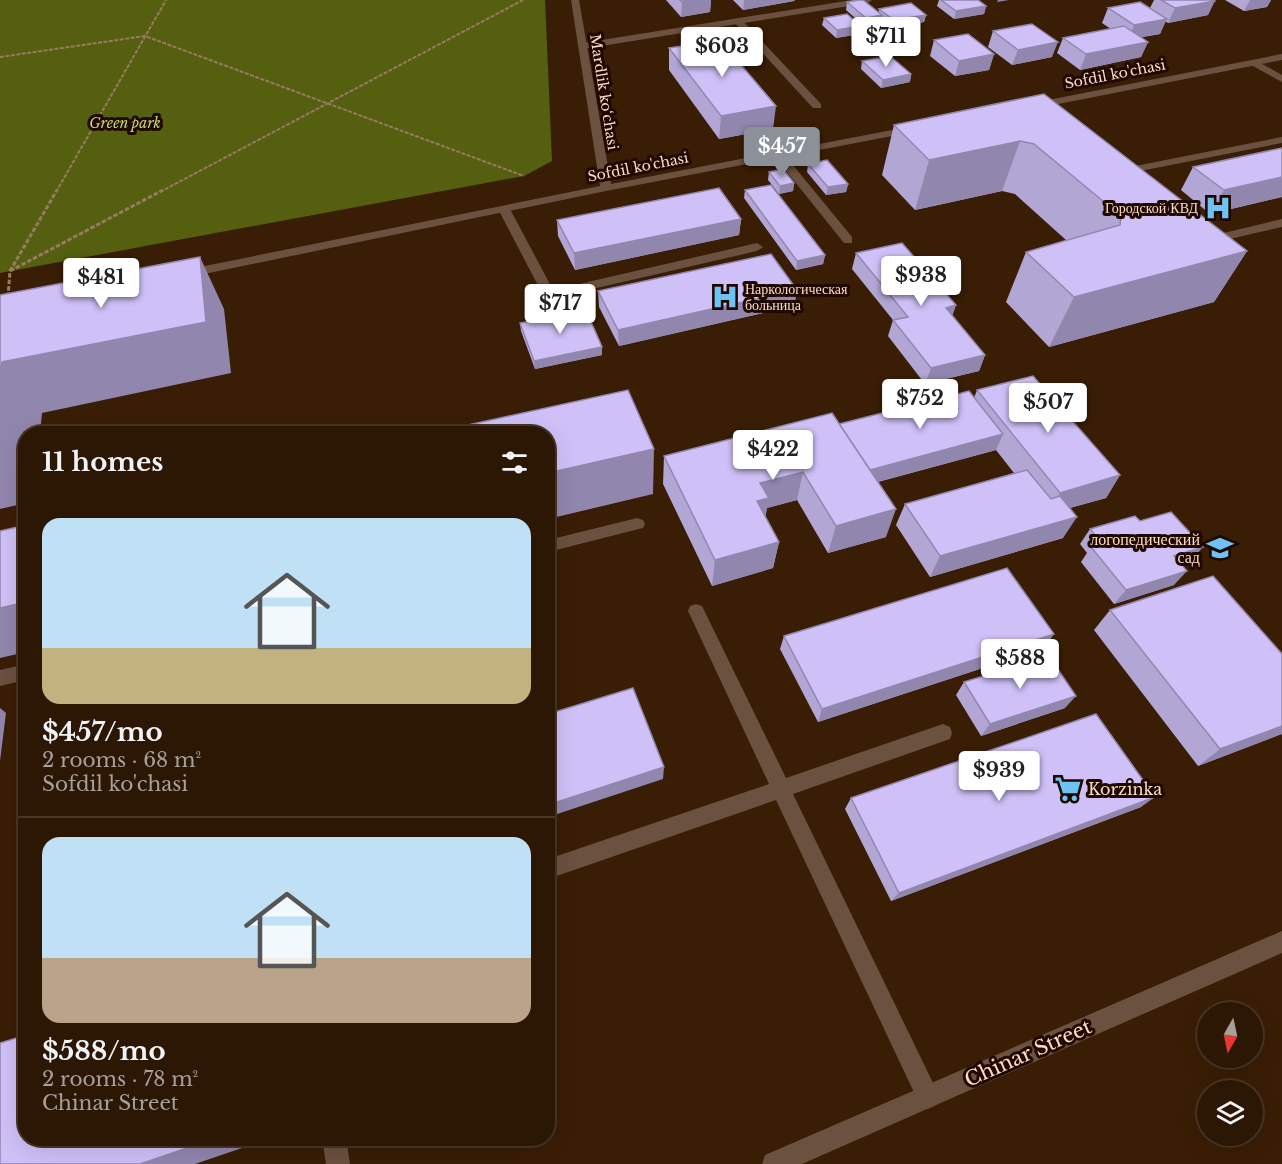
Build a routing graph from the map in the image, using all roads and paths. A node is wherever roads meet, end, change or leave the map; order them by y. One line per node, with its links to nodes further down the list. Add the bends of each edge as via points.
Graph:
1 (166, 0): 6 (path)
2 (522, 0): 12 (path)
3 (575, 0): 7 (street, Mardlik ko‘chasi)
4 (868, 0): 5 (street)
5 (738, 21): 7 (street); 13 (street)
6 (145, 36): 8 (path); 12 (path); 26 (path)
7 (583, 45): 20 (street, Mardlik ko‘chasi)
8 (0, 57)
9 (1282, 57): 10 (street, Sofdil ko'chasi)
10 (1254, 63): 11 (street); 14 (street, Sofdil ko'chasi)
11 (1282, 79)
12 (327, 102): 19 (path); 26 (path)
13 (818, 106)
14 (1022, 108)
15 (930, 125): 17 (street, Sofdil ko'chasi)
16 (1282, 140): 18 (street)
17 (779, 155): 20 (street, Sofdil ko'chasi); 24 (street)
18 (1120, 173)
19 (524, 176)
20 (606, 188): 21 (street, Sofdil ko'chasi)
21 (504, 209): 25 (street, via 549,295); 27 (street, Sofdil ko'chasi)
22 (1282, 223): 23 (street, via 1209,240)
23 (1200, 233)
24 (848, 240)
25 (757, 247)
26 (10, 271): 28 (path)
27 (169, 278)
28 (8, 301)
29 (637, 524): 30 (street)
30 (555, 544)
31 (696, 611): 35 (street)
32 (18, 674): 33 (street)
33 (0, 678)
34 (943, 733): 35 (street)
35 (781, 790): 36 (street); 38 (street)
36 (555, 867)
37 (1282, 942): 38 (street, Chinar Street)
38 (928, 1097): 41 (street, Chinar Street)
39 (335, 1146): 40 (street)
40 (338, 1164)
41 (774, 1164)

